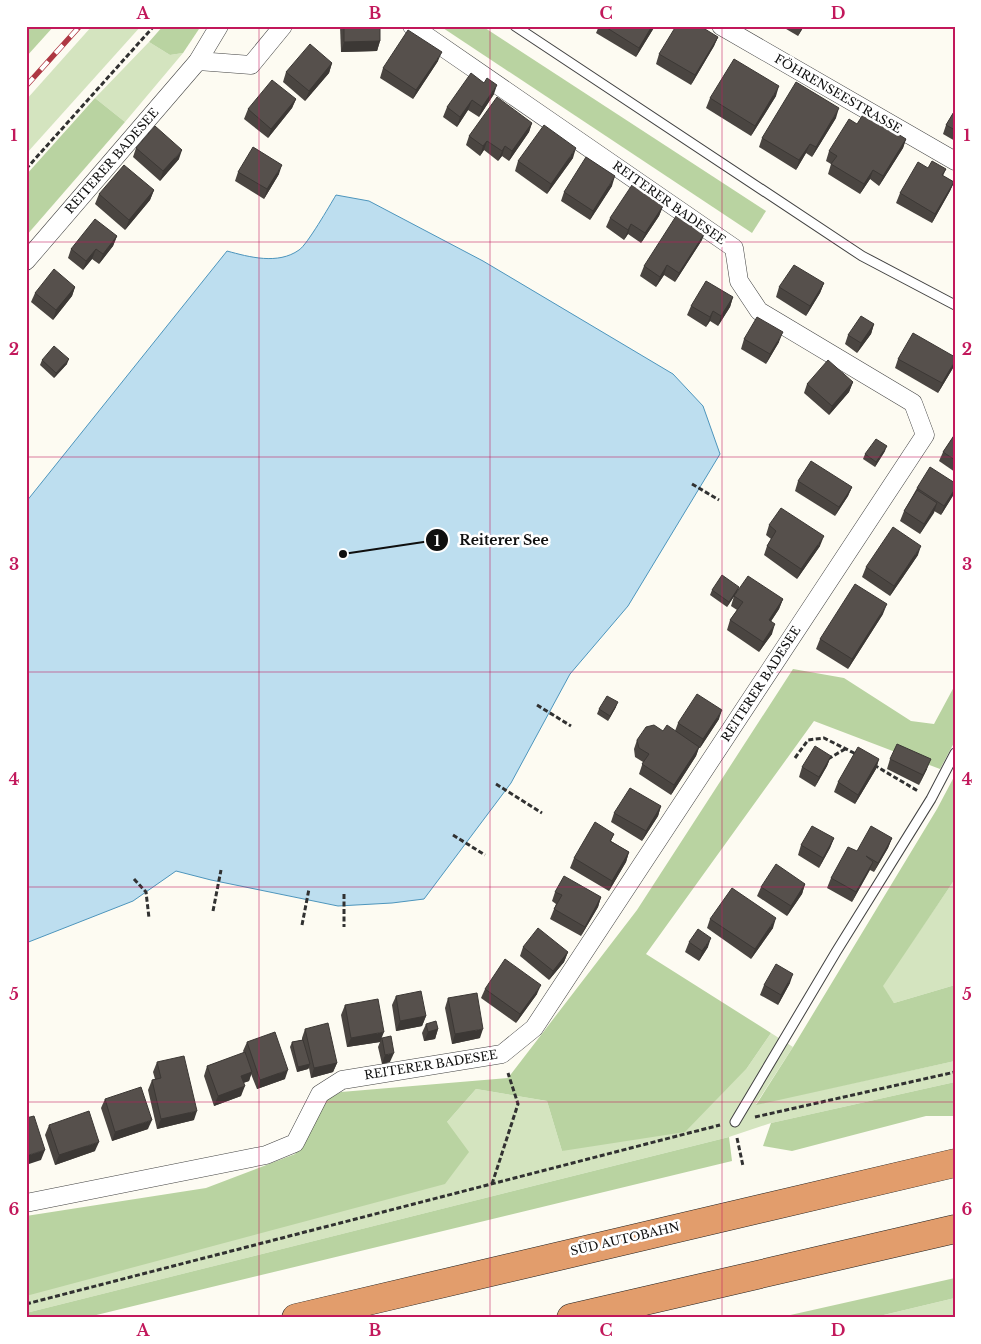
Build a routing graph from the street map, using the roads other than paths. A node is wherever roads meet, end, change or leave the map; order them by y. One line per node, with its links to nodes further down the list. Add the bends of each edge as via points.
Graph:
1 (219, 26): 6 (street, REITERER BADESEE)
2 (283, 26): 6 (street, via 251,65)
3 (412, 26): 13 (street, REITERER BADESEE, via 734,248 739,281 759,311 913,403 925,435 534,1028 502,1054 342,1080 320,1094 295,1143 266,1155)
4 (515, 26): 9 (lane, via 862,256)
5 (721, 26): 7 (street, FÖHRENSEESTRASSE)
6 (198, 61): 8 (street, REITERER BADESEE)
7 (955, 161)
8 (26, 261)
9 (955, 305)
10 (955, 753): 11 (lane, via 931,799)
11 (734, 1122)
12 (955, 1163): 15 (highway, SÜD AUTOBAHN)
13 (26, 1202)
14 (955, 1230): 16 (highway)
15 (296, 1318)
16 (570, 1318)

